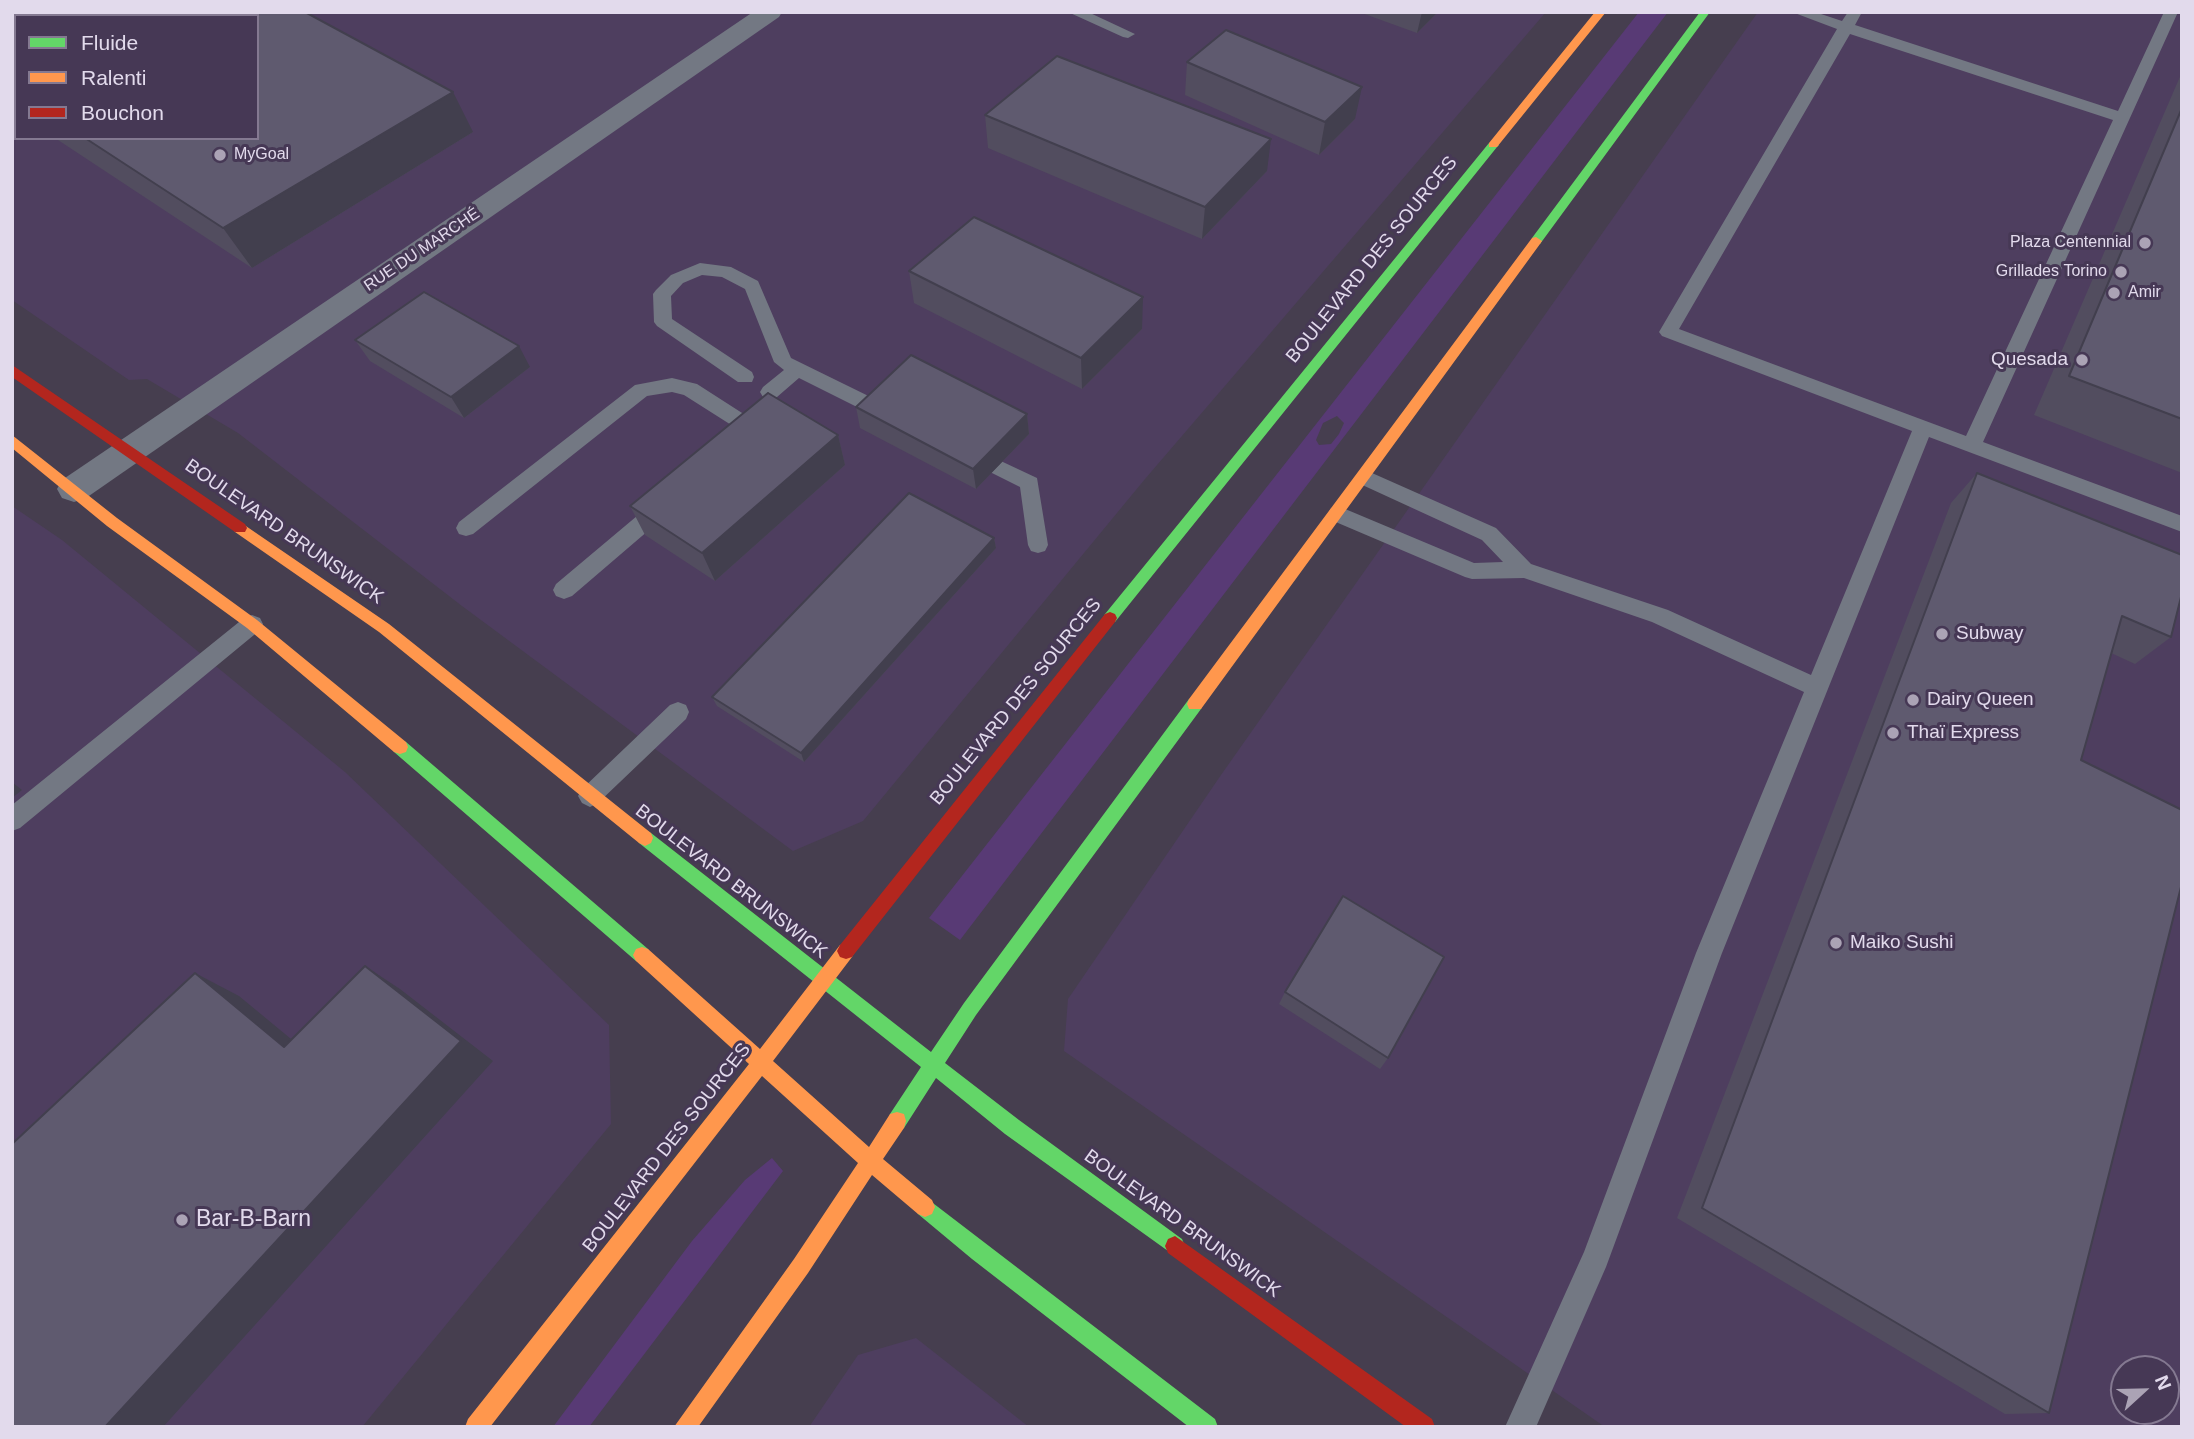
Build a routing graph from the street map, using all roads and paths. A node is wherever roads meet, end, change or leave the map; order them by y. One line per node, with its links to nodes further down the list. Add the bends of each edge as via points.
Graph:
1 (771, 12): 19 (street, RUE DU MARCHÉ)
2 (1075, 12): 8 (lane)
3 (1601, 12): 35 (main road, BOULEVARD DES SOURCES)
4 (1705, 12): 21 (main road)
5 (1798, 12): 7 (lane)
6 (2171, 12): 9 (lane)
7 (1851, 20): 9 (lane); 15 (lane, via 1668,332)
8 (1128, 34)
9 (2123, 118): 17 (lane)
10 (798, 369): 12 (lane, via 783,362 752,285 724,271 701,268 677,279 662,294 663,322); 13 (lane); 14 (lane)
11 (12, 370): 19 (main road, BOULEVARD BRUNSWICK)
12 (745, 377)
13 (771, 392)
14 (908, 423)
15 (1923, 428): 17 (lane); 31 (lane)
16 (12, 440): 22 (main road)
17 (1972, 445): 25 (lane)
18 (956, 447): 27 (lane, via 1030,483)
19 (130, 450): 22 (street, RUE DU MARCHÉ); 33 (main road, BOULEVARD BRUNSWICK, via 384,628)
20 (724, 456): 26 (lane, via 745,438 746,425 690,389 672,385 642,390)
21 (1364, 478): 24 (main road); 28 (lane, via 1489,534)
22 (74, 489): 30 (main road, via 111,522)
23 (681, 492): 29 (lane)
24 (1338, 514): 28 (lane, via 1472,571); 37 (main road, via 1033,923)
25 (2182, 524)
26 (466, 528)
27 (1038, 545)
28 (1524, 570): 31 (lane, via 1660,616)
29 (564, 590)
30 (251, 624): 34 (lane); 36 (main road)
31 (1817, 688): 43 (lane, via 1709,953 1596,1257)
32 (678, 712): 33 (lane)
33 (590, 796): 35 (main road, BOULEVARD BRUNSWICK)
34 (12, 820)
35 (821, 980): 36 (main road, BOULEVARD DES SOURCES); 37 (main road, BOULEVARD BRUNSWICK)
36 (762, 1060): 38 (main road); 39 (main road, BOULEVARD DES SOURCES)
37 (934, 1065): 38 (main road); 42 (main road, BOULEVARD BRUNSWICK, via 1012,1127)
38 (869, 1160): 40 (main road, via 801,1266); 41 (main road, via 979,1252)
39 (476, 1427)
40 (685, 1427)
41 (1207, 1427)
42 (1424, 1427)
43 (1520, 1427)

